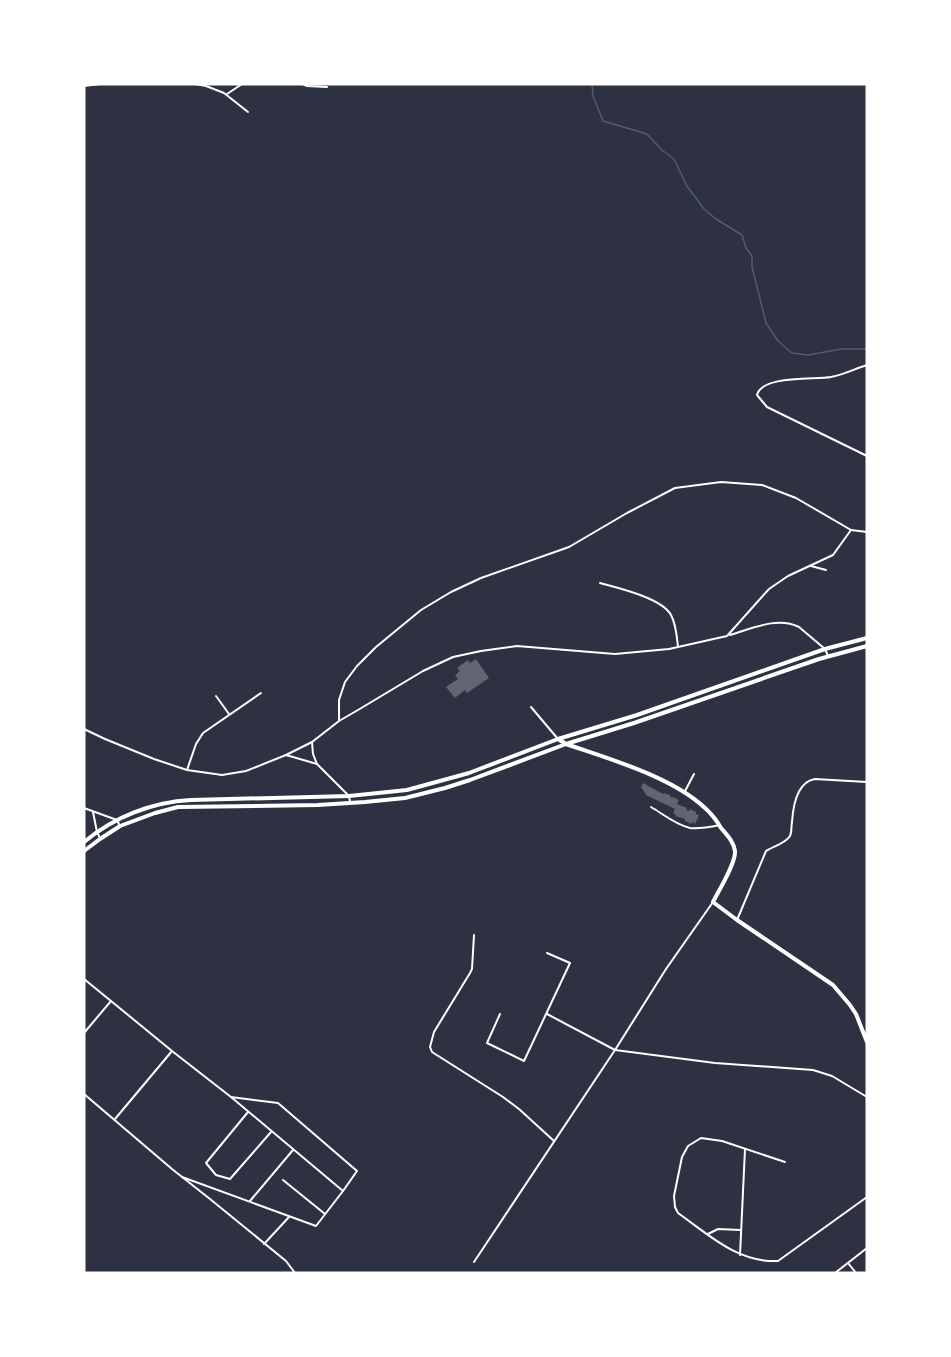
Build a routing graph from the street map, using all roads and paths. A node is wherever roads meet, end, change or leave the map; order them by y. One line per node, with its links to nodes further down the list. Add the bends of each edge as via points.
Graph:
1 (100, 84): 5 (street)
2 (195, 84): 7 (street)
3 (242, 84): 7 (street)
4 (303, 84): 6 (street)
5 (84, 86)
6 (327, 87)
7 (226, 94): 8 (street)
8 (248, 112)
9 (867, 364): 10 (street, via 830,377 772,383 758,390 757,395 781,415)
10 (867, 456)
11 (851, 530): 12 (street); 13 (street, via 833,555); 26 (street, via 796,498 762,485 721,482 675,488 569,548 481,578 421,610 357,666 345,682 339,700)
12 (867, 532)
13 (811, 566): 14 (street); 16 (street, via 769,589)
14 (826, 570)
15 (600, 583): 19 (street, via 639,594 663,606 671,615)
16 (727, 636): 19 (street); 20 (street, via 780,622 794,624)
17 (867, 638): 20 (main road)
18 (867, 646): 21 (main road)
19 (678, 647): 26 (street, via 615,654 517,646 480,651 453,657 423,671)
20 (825, 649): 21 (street); 28 (main road)
21 (828, 656): 30 (main road)
22 (261, 693): 25 (street)
23 (216, 696): 25 (street)
24 (531, 707): 28 (street)
25 (229, 714): 33 (street, via 203,733)
26 (339, 721): 29 (street)
27 (84, 729): 33 (street)
28 (558, 739): 30 (main road); 37 (main road, via 440,782)
29 (312, 742): 31 (street); 32 (street)
30 (566, 744): 36 (main road, via 667,782); 38 (main road, via 445,788 405,798)
31 (286, 755): 32 (street); 33 (street, via 246,771 222,775)
32 (316, 764): 37 (street)
33 (187, 770)
34 (694, 774): 36 (street)
35 (867, 782): 50 (street, via 805,783 798,794 791,833 787,840 765,851)
36 (684, 793): 43 (main road, via 710,812)
37 (349, 796): 38 (street); 42 (main road, via 180,800)
38 (350, 803): 44 (main road, via 178,807)
39 (651, 807): 43 (street, via 689,828)
40 (84, 808): 41 (street)
41 (93, 812): 42 (street); 45 (street)
42 (117, 820): 44 (street); 45 (main road)
43 (720, 825): 49 (main road, via 735,852)
44 (120, 826): 46 (main road)
45 (97, 832): 46 (street); 47 (main road)
46 (100, 839): 48 (main road)
47 (84, 842)
48 (84, 851)
49 (713, 902): 50 (main road); 59 (street)
50 (737, 920): 58 (main road, via 833,986 856,1014)
51 (474, 935): 67 (street, via 472,969 434,1032 430,1047 519,1109)
52 (547, 953): 56 (street, via 570,963)
53 (84, 980): 54 (street)
54 (111, 1001): 57 (street); 60 (street)
55 (500, 1014): 56 (street, via 487,1043 524,1060)
56 (547, 1014): 59 (street)
57 (84, 1033)
58 (867, 1042)
59 (615, 1050): 63 (street, via 813,1070); 67 (street)
60 (172, 1051): 62 (street); 65 (street)
61 (84, 1094): 65 (street)
62 (231, 1097): 64 (street); 73 (street, via 278,1103 357,1171)
63 (867, 1097)
64 (248, 1112): 66 (street); 66 (street, via 206,1164 216,1175 230,1179)
65 (114, 1120): 71 (street)
66 (272, 1131): 68 (street)
67 (554, 1141): 83 (street)
68 (293, 1149): 73 (street); 75 (street)
69 (744, 1149): 70 (street); 78 (street); 79 (street, via 701,1138 688,1146 682,1157 675,1207)
70 (785, 1162)
71 (182, 1177): 75 (street); 80 (street)
72 (283, 1180): 76 (street)
73 (343, 1191): 76 (street)
74 (867, 1197): 82 (street, via 778,1261)
75 (250, 1201): 77 (street)
76 (325, 1214): 77 (street, via 316,1226)
77 (290, 1216): 80 (street)
78 (741, 1230): 79 (street, via 718,1229); 82 (street)
79 (708, 1234): 82 (street)
80 (264, 1244): 85 (street)
81 (867, 1248): 84 (street)
82 (740, 1255)
83 (474, 1262)
84 (848, 1263): 86 (street); 87 (street)
85 (294, 1273)
86 (835, 1273)
87 (856, 1273)

